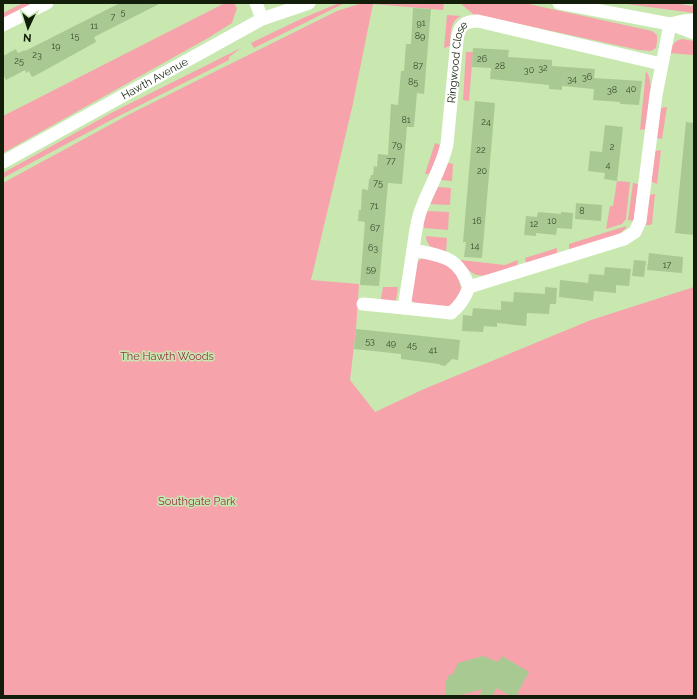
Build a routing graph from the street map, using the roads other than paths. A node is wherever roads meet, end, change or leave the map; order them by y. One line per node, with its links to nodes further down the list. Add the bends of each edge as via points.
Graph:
1 (47, 3): 8 (street)
2 (256, 3): 5 (street)
3 (309, 3): 5 (street, Hawth Avenue)
4 (559, 3): 7 (street)
5 (262, 19): 11 (street, Hawth Avenue)
6 (694, 20): 7 (street)
7 (670, 24): 9 (street); 10 (street)
8 (3, 25)
9 (694, 33)
10 (661, 64): 12 (street, Ringwood Close, via 478,21 464,24 458,31 447,144 444,157 421,209); 13 (street, via 640,221 635,232 624,239)
11 (3, 162)
12 (413, 250): 13 (street, via 440,256 457,264); 15 (street, Ringwood Close)
13 (469, 287): 15 (street, via 458,308 451,312)
14 (363, 304): 15 (street)
15 (404, 308)

